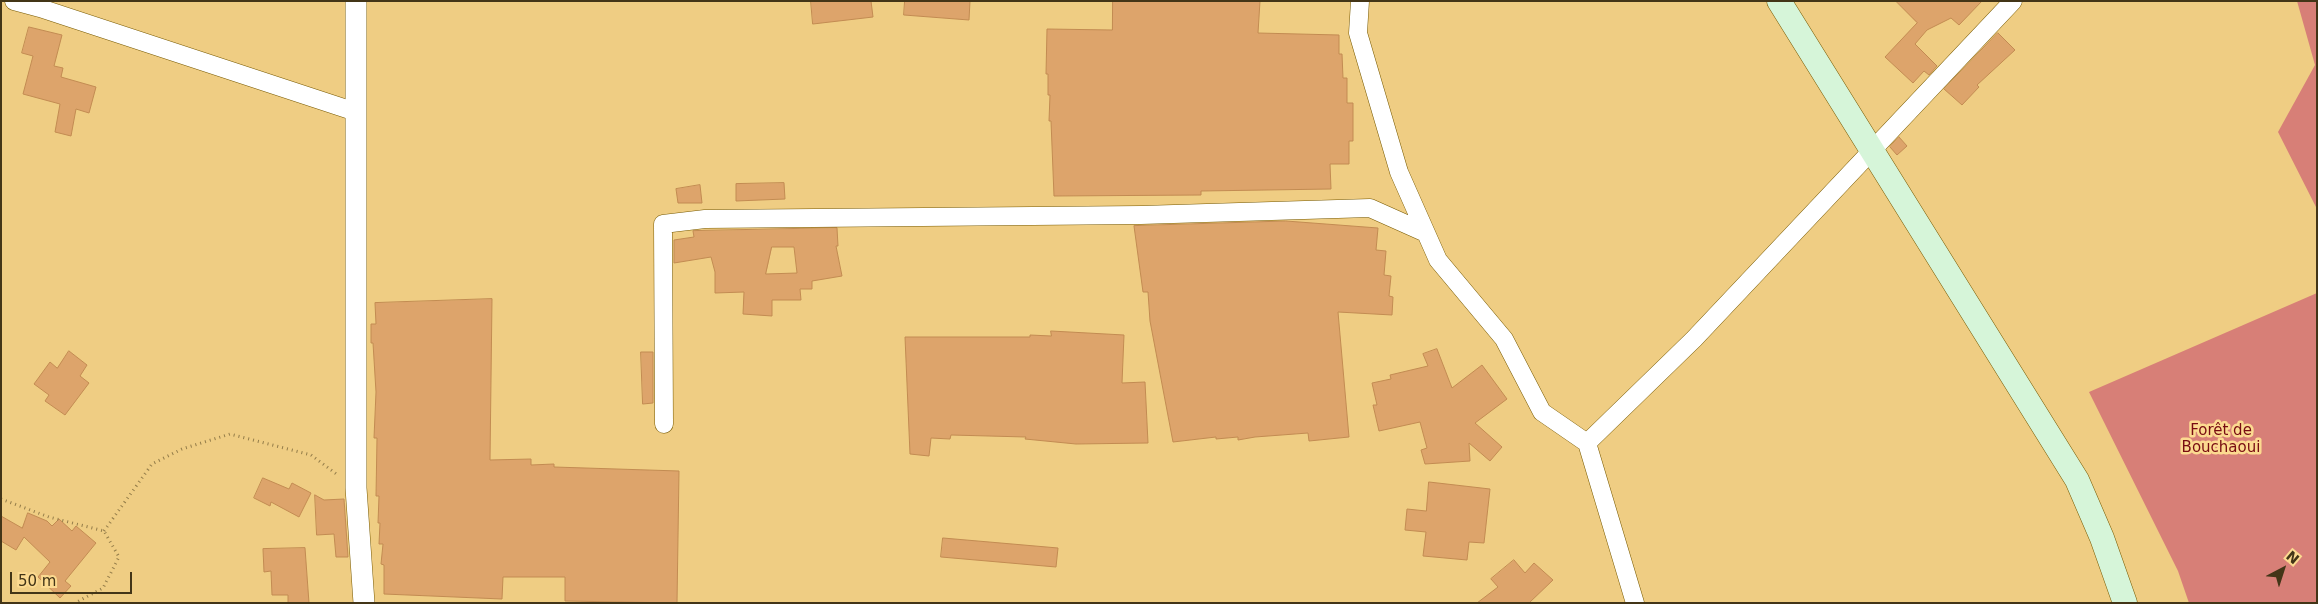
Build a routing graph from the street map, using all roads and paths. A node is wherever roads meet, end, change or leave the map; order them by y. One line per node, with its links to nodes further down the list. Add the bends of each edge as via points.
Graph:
1 (14, 1): 6 (street)
2 (356, 1): 6 (street)
3 (1360, 1): 8 (street, via 1358,32 1399,172)
4 (1779, 1): 7 (main road)
5 (2013, 1): 7 (street)
6 (356, 112): 11 (street)
7 (1872, 152): 10 (street, via 1694,339); 17 (main road, via 2077,480)
8 (1426, 232): 9 (street, via 1370,208 1142,215 705,219 663,224); 10 (street, via 1438,260 1504,339 1542,412)
9 (664, 424)
10 (1586, 443): 16 (street)
11 (356, 488): 13 (path, via 311,455 230,434 182,448 152,464); 15 (street)
12 (1, 499): 13 (path, via 49,517)
13 (104, 530): 14 (path, via 119,557 103,588)
14 (75, 603)
15 (364, 603)
16 (1635, 603)
17 (2126, 603)

